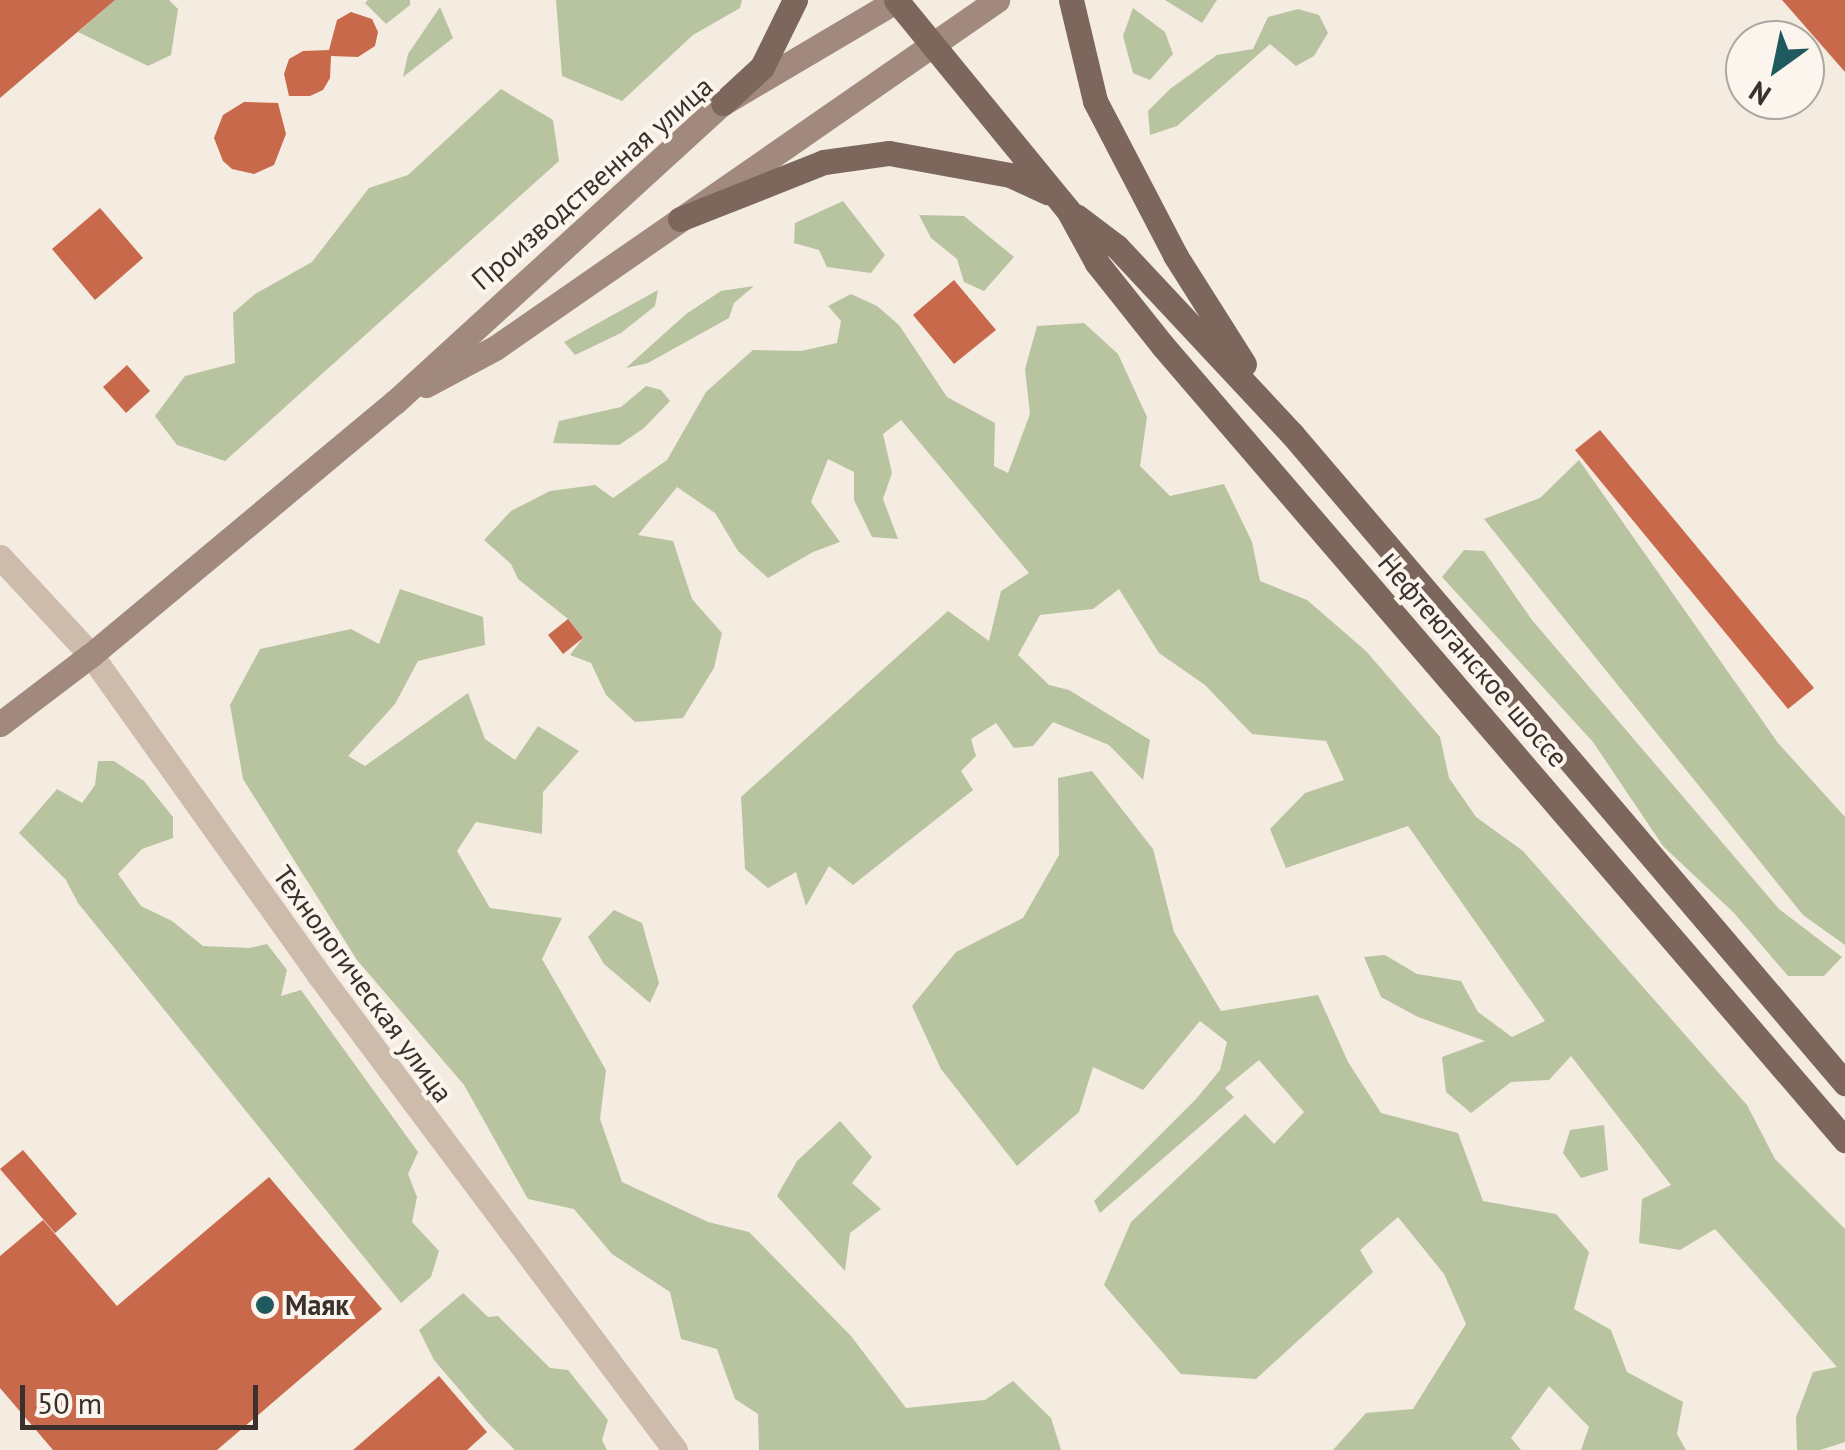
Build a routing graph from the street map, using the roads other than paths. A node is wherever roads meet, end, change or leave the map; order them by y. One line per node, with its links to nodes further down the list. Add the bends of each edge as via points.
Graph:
1 (795, 0): 6 (main road, via 762,68)
2 (896, 0): 5 (main road, Нефтеюганское шоссе); 6 (main road, Производственная улица)
3 (997, 0): 5 (main road, Производственная улица)
4 (1071, 0): 10 (main road, via 1095,101 1206,309)
5 (930, 44): 7 (main road, Нефтеюганское шоссе); 8 (main road, Производственная улица)
6 (723, 103): 9 (main road, Производственная улица)
7 (1061, 203): 8 (main road, via 1010,176 890,152 824,162); 10 (main road, Нефтеюганское шоссе, via 1117,247); 15 (main road, Нефтеюганское шоссе, via 1097,263 1163,346)
8 (680, 219): 9 (main road, Производственная улица, via 495,348)
9 (395, 402): 12 (main road, Производственная улица)
10 (1292, 434): 14 (main road, Нефтеюганское шоссе)
11 (0, 557): 12 (street, Технологическая улица)
12 (91, 655): 13 (main road, Производственная улица); 16 (street, Технологическая улица, via 330,991)
13 (0, 724)
14 (1845, 1083)
15 (1845, 1140)
16 (674, 1450)

